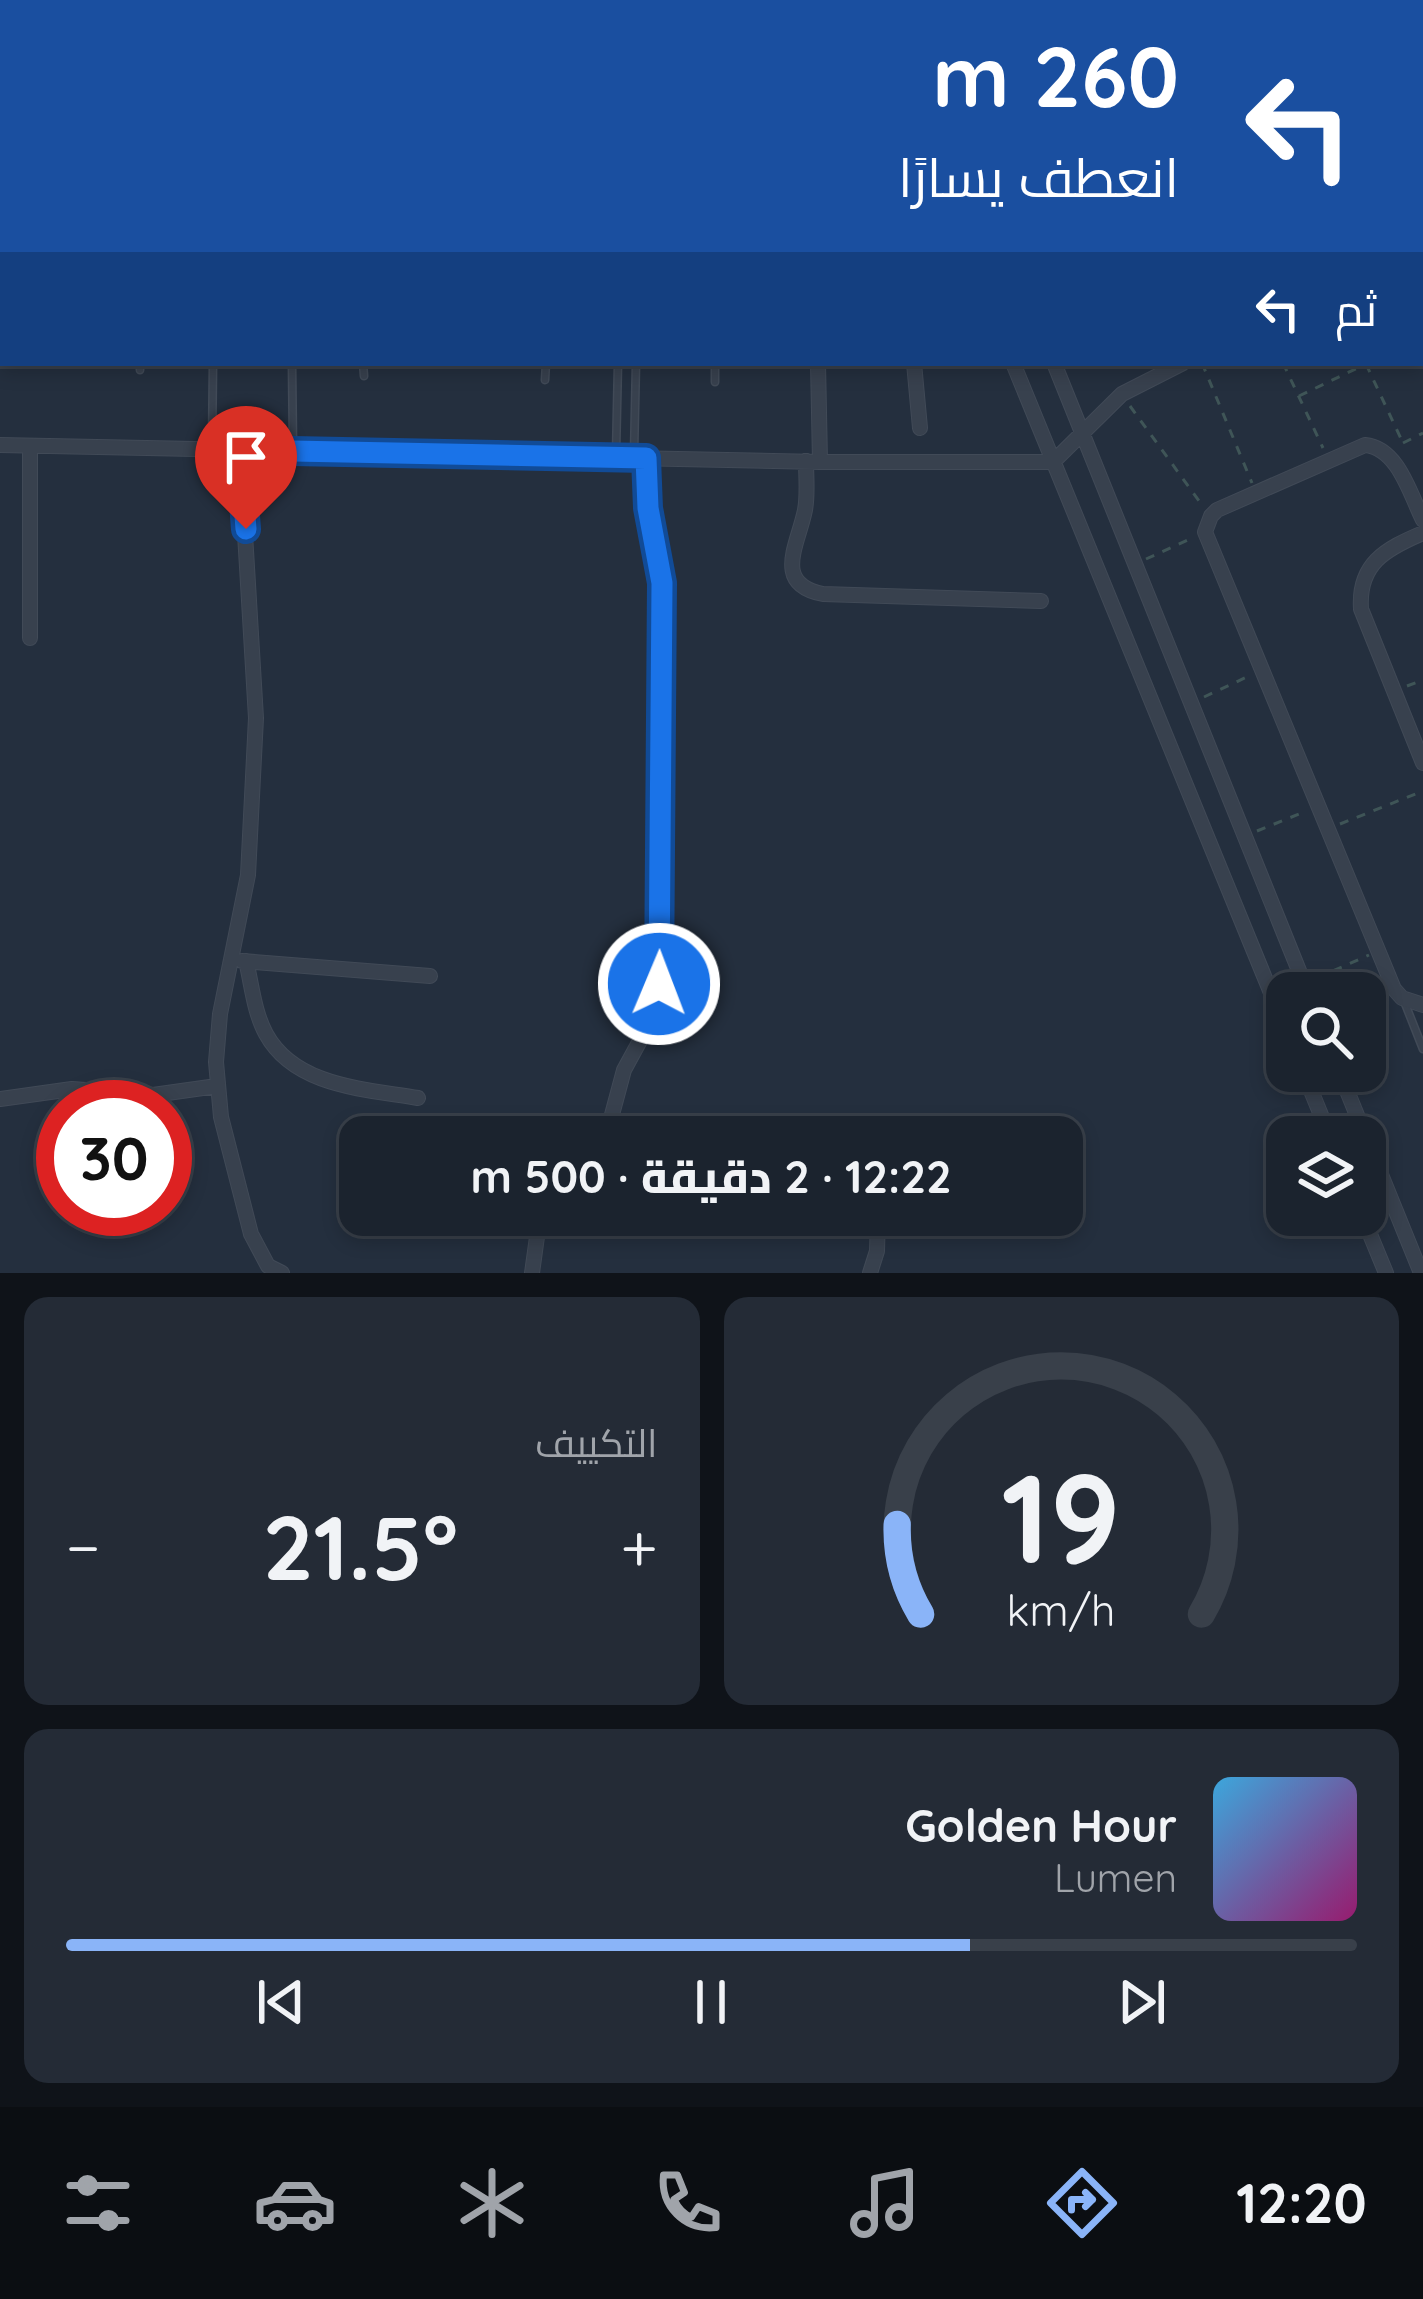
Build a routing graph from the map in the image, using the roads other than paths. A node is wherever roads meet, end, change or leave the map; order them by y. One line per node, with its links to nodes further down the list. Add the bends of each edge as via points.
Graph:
1 (213, 366): 20 (lane)
2 (292, 366): 22 (lane)
3 (363, 366): 13 (lane)
4 (545, 366): 14 (lane)
5 (618, 366): 23 (lane)
6 (636, 366): 24 (lane)
7 (715, 366): 15 (lane)
8 (818, 366): 25 (street)
9 (914, 366): 16 (street)
10 (1013, 366): 26 (street)
11 (1055, 366): 17 (street)
12 (1177, 366): 17 (street, via 1122,394)
13 (364, 376)
14 (545, 380)
15 (715, 382)
16 (920, 428)
17 (1083, 434): 26 (street); 33 (street)
18 (0, 445): 19 (street)
19 (30, 446): 20 (street); 30 (street)
20 (212, 449): 21 (street)
21 (240, 450): 22 (street); 32 (street, via 256,718)
22 (293, 451): 23 (street)
23 (616, 458): 24 (street)
24 (640, 458): 25 (street); 43 (street, via 662,583 659,984)
25 (813, 462): 26 (street); 29 (street, via 793,568 802,589)
26 (1053, 462): 35 (street)
27 (1423, 520): 36 (street, via 1386,452 1365,445 1210,516 1205,532)
28 (1423, 533): 31 (street, via 1374,559 1360,596)
29 (1041, 602)
30 (30, 638)
31 (1423, 763)
32 (238, 961): 34 (street); 39 (street, via 217,1042); 41 (street, via 267,1037 290,1061 342,1086)
33 (1299, 972)
34 (430, 976)
35 (1266, 981)
36 (1402, 998): 37 (street); 38 (lane)
37 (1423, 1005)
38 (1423, 1049)
39 (217, 1087): 42 (street, via 153,1095 72,1089); 48 (street, via 251,1234 268,1266)
40 (1349, 1092): 47 (street)
41 (418, 1098)
42 (0, 1099)
43 (612, 1116)
44 (536, 1236): 49 (street)
45 (877, 1236): 50 (street)
46 (1371, 1236): 51 (street)
47 (1419, 1255): 52 (street)
48 (281, 1273)
49 (532, 1273)
50 (870, 1273)
51 (1386, 1273)
52 (1421, 1273)

